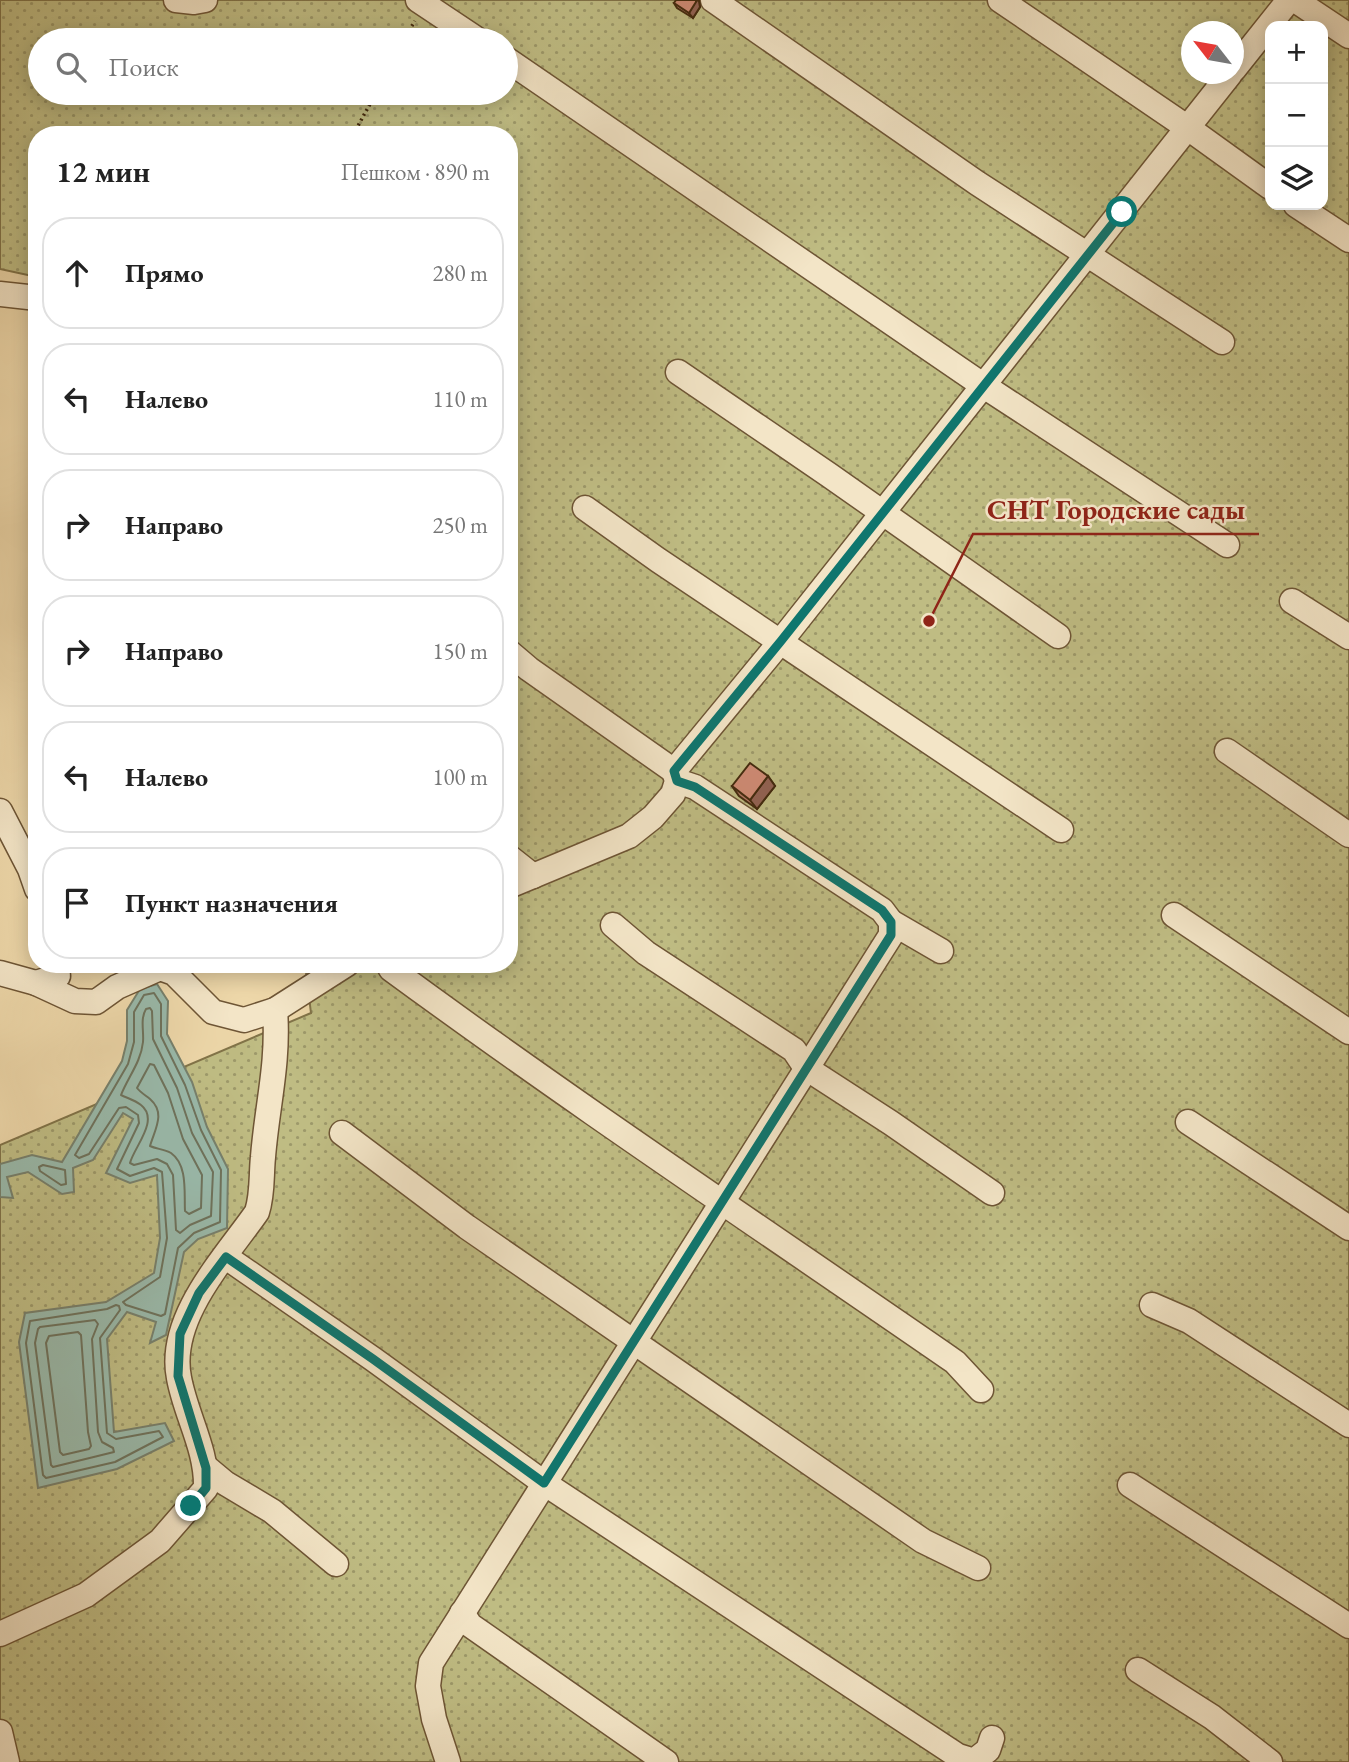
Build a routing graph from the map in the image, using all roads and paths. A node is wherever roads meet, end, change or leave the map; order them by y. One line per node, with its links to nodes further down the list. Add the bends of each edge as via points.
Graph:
1 (176, 0): 2 (street)
2 (205, 0)
3 (418, 0): 8 (street)
4 (713, 0): 19 (street)
5 (1000, 0): 15 (street)
6 (1289, 0): 10 (street)
7 (1295, 0): 9 (street)
8 (460, 28)
9 (1349, 36)
10 (1244, 56)
11 (518, 67): 24 (street)
12 (1222, 84): 15 (street)
13 (369, 105): 14 (path)
14 (357, 126)
15 (1188, 128): 16 (street); 19 (street)
16 (1265, 183)
17 (1304, 210): 18 (street)
18 (1349, 240)
19 (1088, 255): 22 (street); 24 (street)
20 (0, 294): 21 (street)
21 (28, 297)
22 (1222, 342)
23 (678, 372): 26 (street)
24 (984, 386): 26 (street); 27 (street)
25 (585, 508): 31 (street)
26 (882, 512): 29 (street); 31 (street)
27 (1227, 545)
28 (1292, 601): 30 (street)
29 (1058, 636)
30 (1349, 637)
31 (781, 641): 34 (street); 36 (street)
32 (518, 660): 34 (street)
33 (1227, 751): 37 (street)
34 (676, 776): 40 (street, via 673,794 629,836); 43 (street, via 882,910)
35 (0, 811): 39 (street)
36 (1061, 830)
37 (1349, 835)
38 (518, 864): 40 (street)
39 (28, 865)
40 (533, 876): 41 (street)
41 (518, 882)
42 (1174, 915): 54 (street)
43 (891, 922): 45 (street); 55 (street, via 891,935)
44 (613, 925): 55 (street, via 646,953 794,1050)
45 (941, 951)
46 (0, 973): 52 (street)
47 (58, 973): 52 (street)
48 (149, 973): 52 (street, via 96,1002 75,1001)
49 (174, 973): 53 (street, via 214,1012 244,1020)
50 (323, 973): 53 (street)
51 (396, 973): 59 (street)
52 (36, 984)
53 (275, 1010): 61 (street, via 277,1042 262,1197)
54 (1349, 1032)
55 (806, 1068): 58 (street); 59 (street)
56 (1188, 1122): 60 (street)
57 (342, 1133): 63 (street, via 467,1227)
58 (992, 1193)
59 (721, 1202): 63 (street); 64 (street, via 955,1362)
60 (1349, 1228)
61 (226, 1257): 66 (street, via 199,1293 180,1334 178,1376); 67 (street)
62 (1152, 1305): 65 (street, via 1189,1321)
63 (634, 1342): 67 (street); 70 (street, via 923,1541)
64 (981, 1390)
65 (1349, 1425)
66 (206, 1468): 69 (street, via 272,1511); 73 (street, via 206,1488 160,1541 86,1595)
67 (544, 1483): 71 (street); 76 (street, via 958,1756 974,1760 988,1750)
68 (1130, 1485): 72 (street)
69 (336, 1564)
70 (978, 1569)
71 (462, 1613): 78 (street, via 431,1662 428,1686); 79 (street, via 470,1625)
72 (1349, 1626)
73 (0, 1634)
74 (1139, 1670): 80 (street)
75 (0, 1732): 77 (street)
76 (992, 1738)
77 (8, 1762)
78 (448, 1762)
79 (666, 1762)
80 (1270, 1762)

